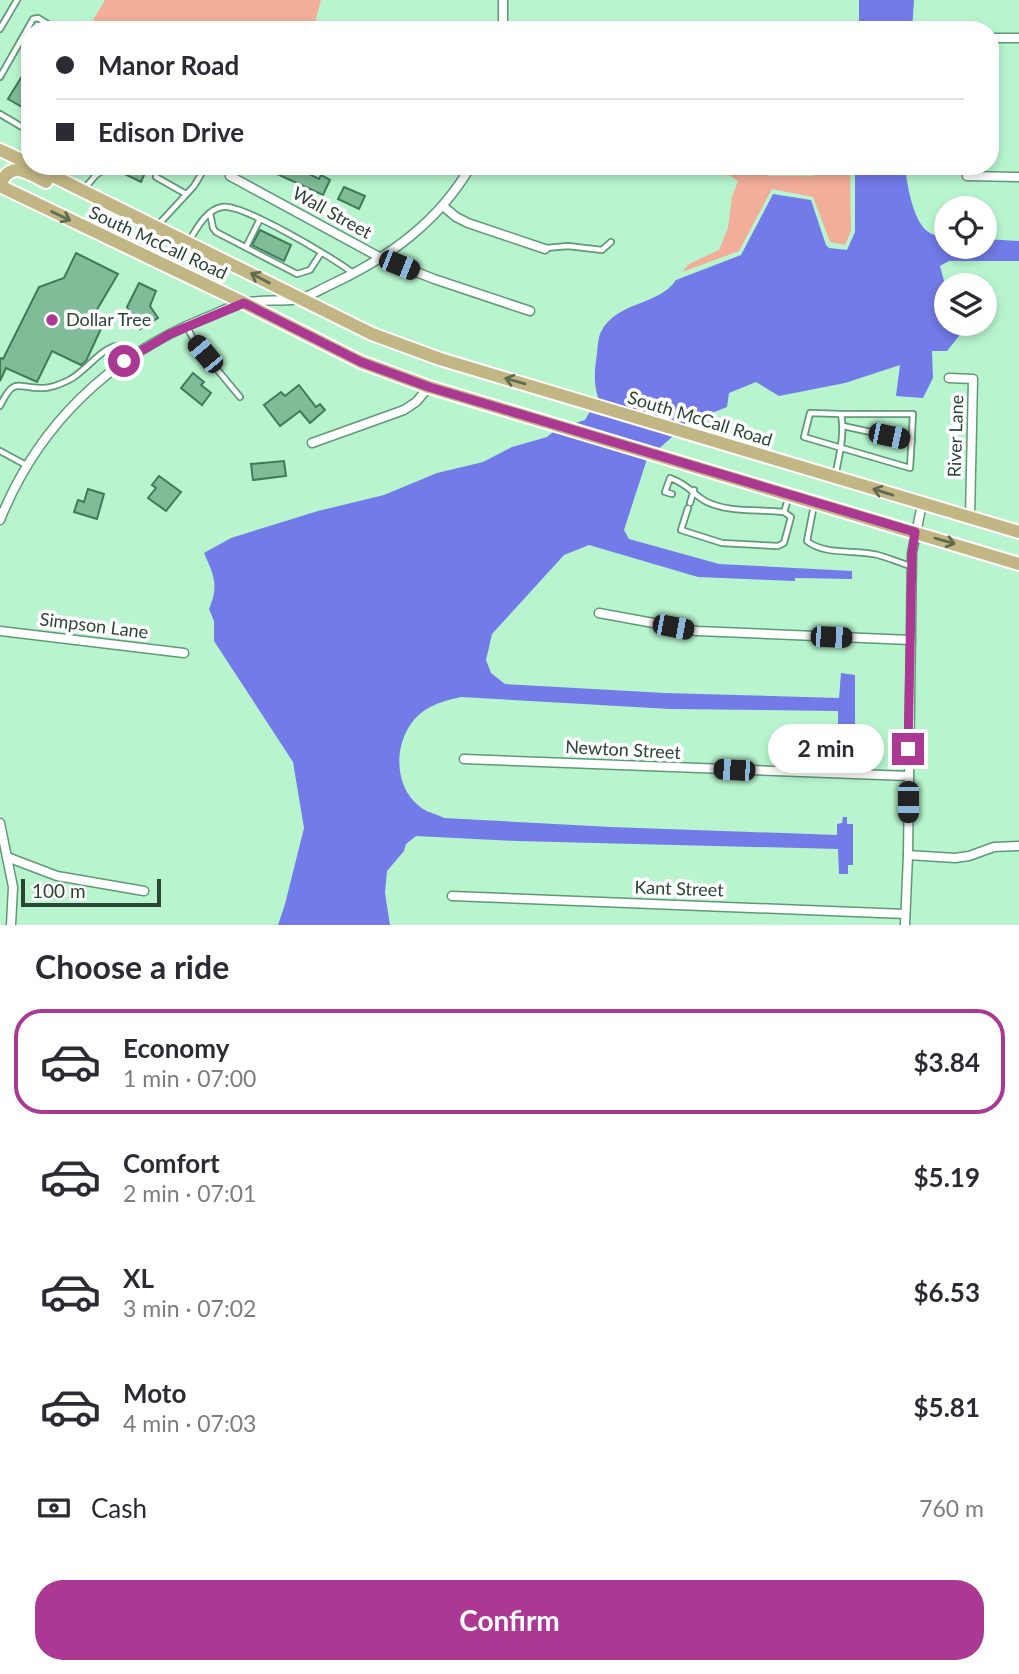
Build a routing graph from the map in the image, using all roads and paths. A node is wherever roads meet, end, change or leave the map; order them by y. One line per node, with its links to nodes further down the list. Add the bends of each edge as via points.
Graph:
1 (17, 0): 4 (lane)
2 (503, 0): 3 (street)
3 (503, 21)
4 (0, 29)
5 (999, 38): 6 (street)
6 (1019, 38)
7 (20, 42): 8 (lane)
8 (0, 77)
9 (0, 114): 10 (lane)
10 (21, 126)
11 (0, 150): 12 (main road, South McCall Road)
12 (21, 160)
13 (21, 170): 23 (main road, via 4,174)
14 (31, 175): 24 (main road, via 67,192)
15 (52, 175): 24 (main road, South McCall Road)
16 (96, 175): 24 (lane)
17 (200, 175): 25 (lane)
18 (465, 175): 26 (street)
19 (230, 176): 35 (street, Wall Street)
20 (967, 176): 22 (street)
21 (156, 177): 25 (lane)
22 (1019, 177)
23 (0, 185): 38 (main road, South McCall Road, one-way to 38)
24 (83, 190): 29 (main road, South McCall Road)
25 (186, 194): 29 (lane)
26 (443, 206): 33 (street, via 468,223); 35 (street, via 418,232)
27 (210, 212): 28 (lane, via 231,207); 30 (lane); 32 (lane, via 216,232)
28 (260, 219): 32 (lane); 34 (lane)
29 (158, 226): 30 (main road, South McCall Road)
30 (189, 241): 37 (main road, South McCall Road, one-way to 30)
31 (611, 242): 33 (lane, via 602,250)
32 (246, 247): 34 (lane, via 297,274 310,270)
33 (545, 249)
34 (321, 253): 36 (lane)
35 (381, 258): 36 (street); 39 (street, Wall Street)
36 (354, 274): 37 (street)
37 (300, 299): 38 (street); 53 (main road, South McCall Road, one-way to 37, via 440,359 372,334)
38 (244, 303): 40 (street); 43 (main road, South McCall Road, via 361,362)
39 (530, 311)
40 (187, 326): 41 (street); 44 (lane, via 196,344)
41 (137, 353): 45 (lane, via 116,345 70,380 51,388 20,384 11,388); 52 (street, via 72,404)
42 (949, 378): 62 (street, River Lane, via 973,380)
43 (429, 387): 49 (street, via 404,410); 56 (main road, South McCall Road)
44 (240, 397)
45 (0, 406)
46 (841, 414): 47 (lane); 48 (lane, via 914,414); 50 (lane, via 810,413 804,437)
47 (843, 426): 48 (lane); 50 (lane)
48 (912, 441): 50 (lane, via 910,468)
49 (312, 443)
50 (840, 449): 53 (lane)
51 (0, 451): 52 (lane)
52 (26, 465): 63 (street)
53 (835, 478): 58 (main road, South McCall Road, one-way to 53)
54 (694, 490): 55 (lane, via 670,478 665,492); 59 (lane); 61 (lane, via 681,530 722,543 784,543 791,517)
55 (672, 494)
56 (790, 494): 57 (main road, South McCall Road); 61 (lane)
57 (815, 502): 64 (main road, South McCall Road); 67 (lane, via 807,541 813,546 876,554)
58 (922, 504): 62 (main road, South McCall Road); 64 (street)
59 (715, 505): 60 (lane); 61 (lane, via 756,513)
60 (714, 511)
61 (784, 512)
62 (970, 517): 65 (main road, South McCall Road)
63 (0, 520)
64 (915, 532): 66 (main road, South McCall Road, one-way to 66); 67 (street)
65 (1019, 532)
66 (1019, 564)
67 (912, 566): 70 (street)
68 (599, 613): 70 (street, via 697,631)
69 (0, 631): 71 (street, Simpson Lane)
70 (911, 640): 73 (street)
71 (184, 653)
72 (464, 759): 73 (street, Newton Street)
73 (908, 776): 76 (street)
74 (0, 823): 77 (street)
75 (1019, 846): 76 (street, via 994,847 955,858)
76 (908, 855): 80 (street)
77 (8, 857): 78 (street, via 57,876); 81 (street, via 13,887)
78 (144, 891)
79 (452, 896): 80 (street, Kant Street)
80 (905, 914): 82 (street)
81 (11, 925)
82 (905, 925)

